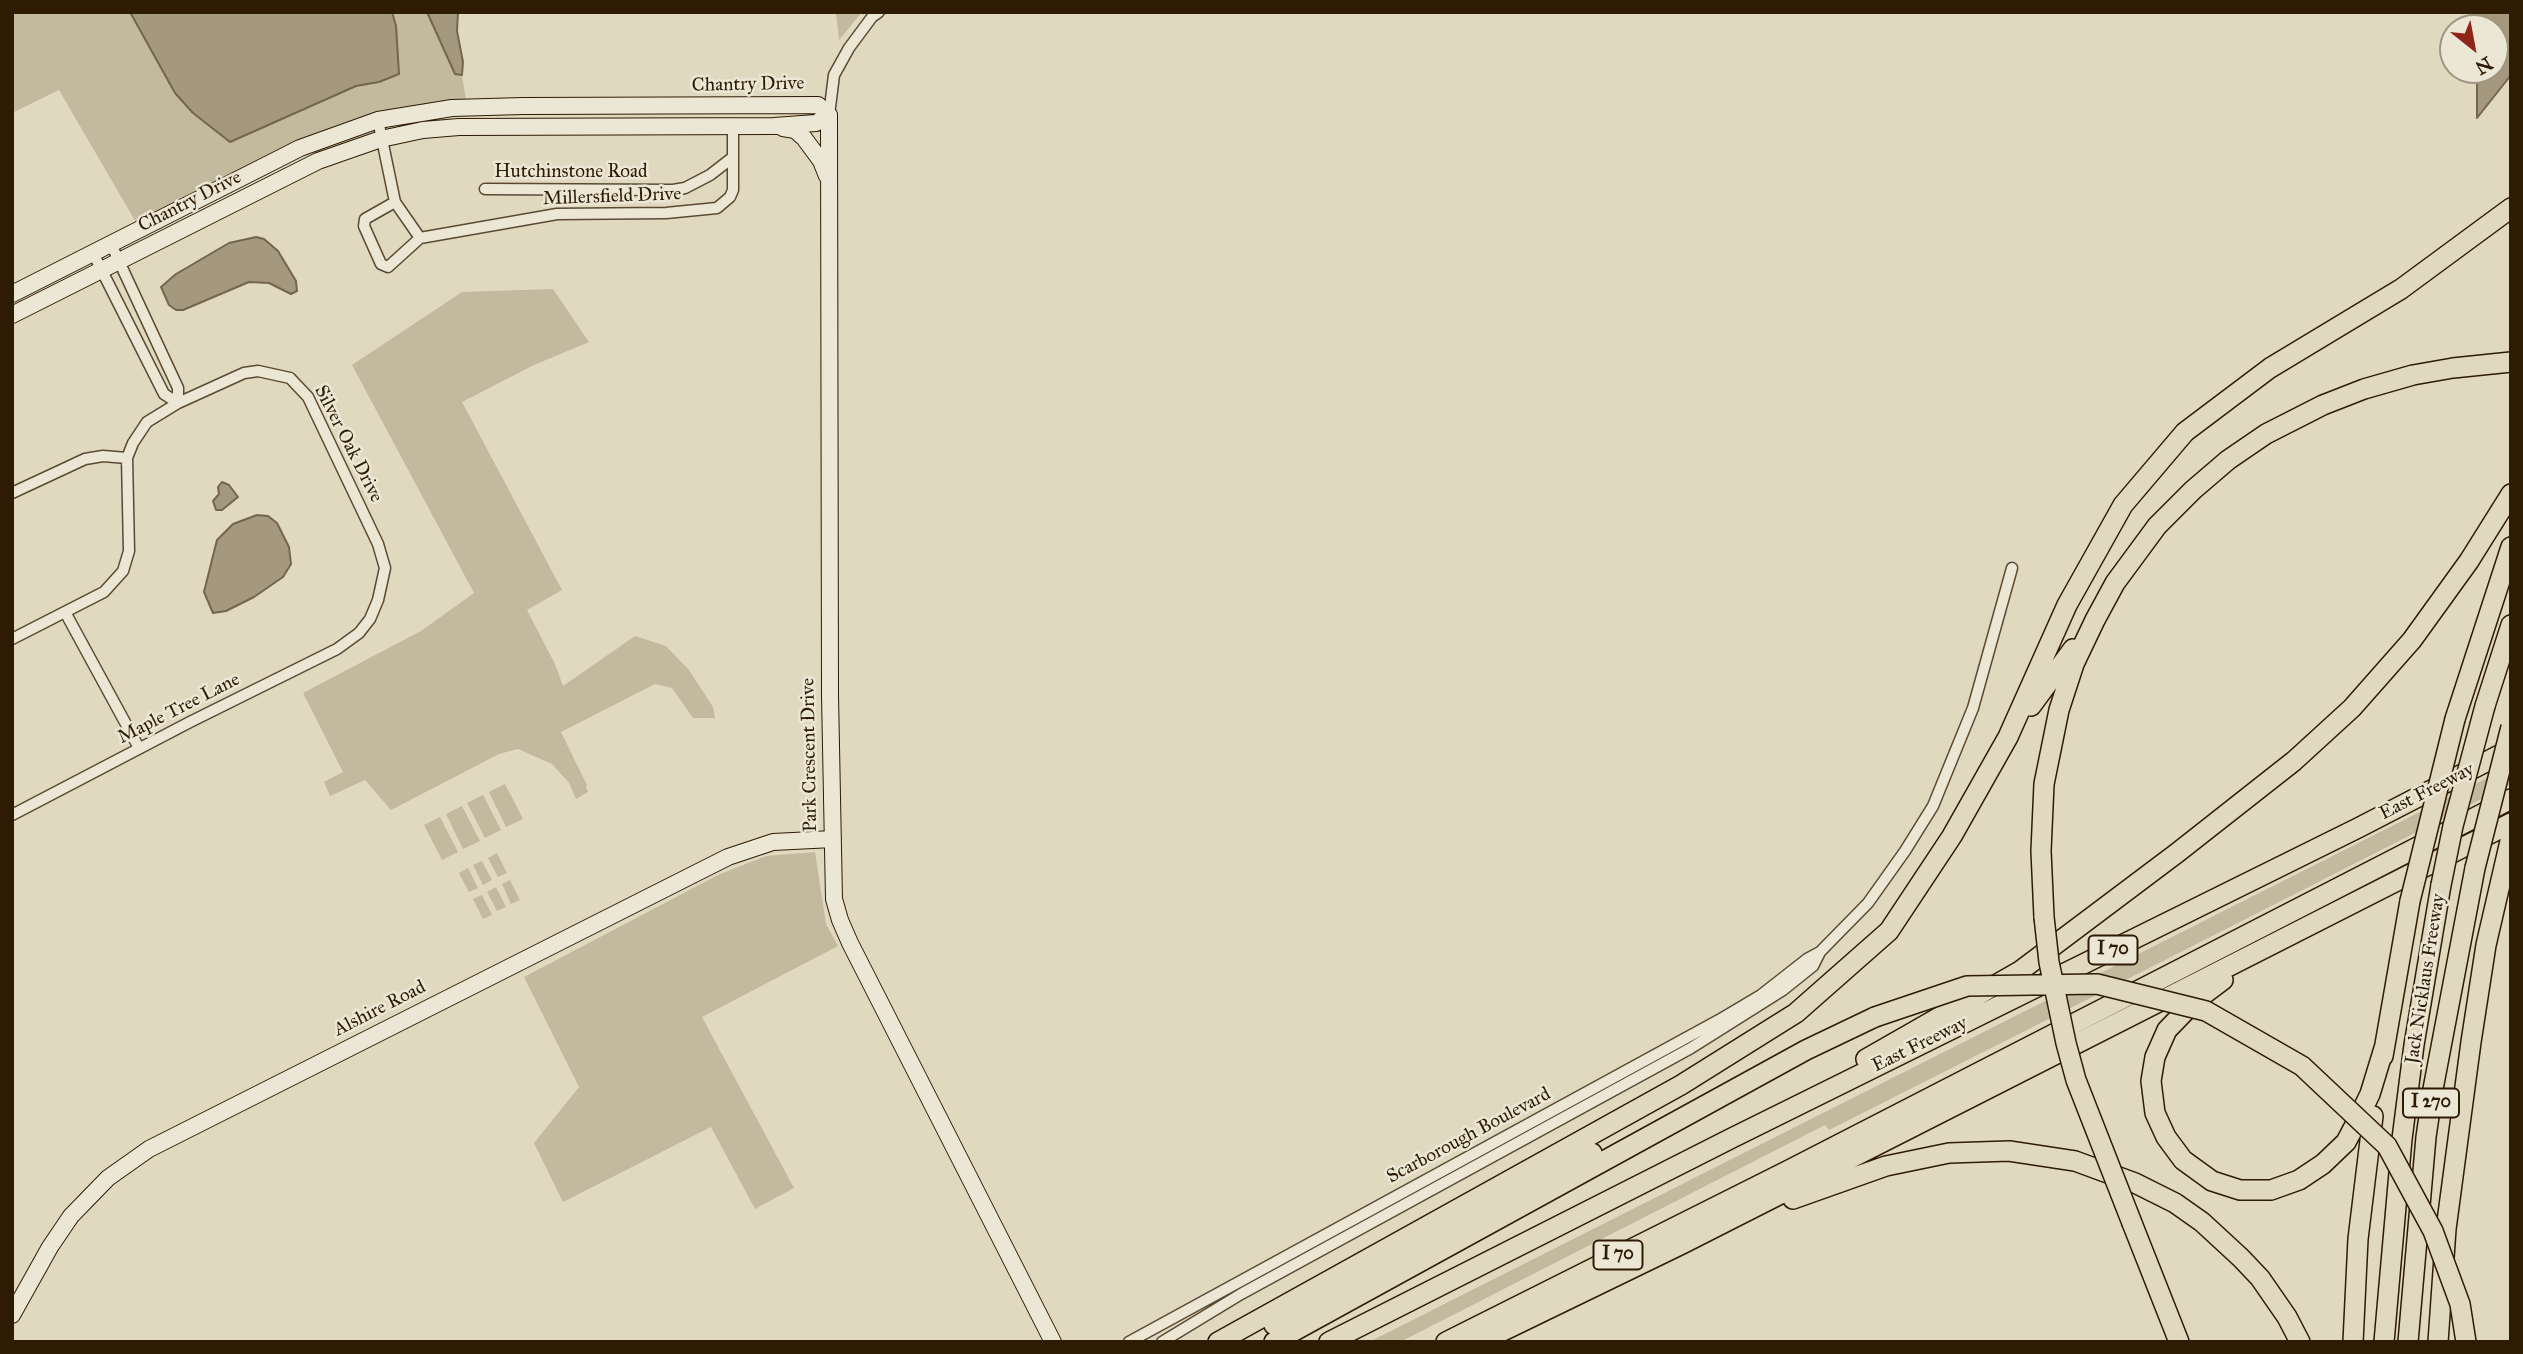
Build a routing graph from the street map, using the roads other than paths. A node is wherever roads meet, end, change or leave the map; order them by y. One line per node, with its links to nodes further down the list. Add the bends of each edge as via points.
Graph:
1 (879, 12): 2 (street, via 834,75)
2 (829, 115): 3 (street, Chantry Drive, via 818,105 523,106 452,107); 5 (street, Chantry Drive, via 816,123); 8 (street, Park Crescent Drive)
3 (378, 120): 6 (street); 13 (street, Chantry Drive, via 300,148)
4 (733, 126): 5 (street, Chantry Drive); 6 (street, Chantry Drive, via 459,127); 7 (street, Millersfield Drive)
5 (774, 126): 8 (street, via 794,130 804,138)
6 (381, 139): 10 (street); 15 (street, Chantry Drive, via 317,161)
7 (732, 158): 9 (street, Hutchinstone Road, via 710,176 673,190); 12 (street, Millersfield Drive, via 733,190 723,204 710,210 557,214)
8 (829, 180): 38 (street, Park Crescent Drive)
9 (485, 189)
10 (395, 202): 12 (street); 12 (street, via 365,219 381,264 395,263)
11 (2511, 208): 32 (highway, via 2401,289 2270,368 2185,432 2123,505 2067,605)
12 (420, 238)
13 (111, 244): 14 (street, Chantry Drive); 15 (street)
14 (93, 253): 16 (street); 17 (street, Chantry Drive)
15 (119, 262): 16 (street, Chantry Drive); 20 (street, via 178,388)
16 (102, 270): 18 (street, Chantry Drive); 20 (street, via 164,394)
17 (12, 294)
18 (12, 316)
19 (2511, 362): 27 (highway, via 2453,368 2376,385 2323,404 2266,434 2210,475 2158,526 2115,583)
20 (178, 403): 21 (street, Silver Oak Drive, via 147,422); 29 (street, Silver Oak Drive, via 226,379 258,371 290,378 308,397 378,544 384,568 378,600)
21 (127, 458): 22 (street, via 85,459); 26 (street, via 127,562 104,592)
22 (12, 493)
23 (2511, 494): 45 (highway, via 2412,640 2352,708 2294,761 2020,971)
24 (2511, 547): 43 (highway, bridge, via 2455,719 2410,901)
25 (2012, 568): 42 (street, Scarborough Boulevard, via 1972,708 1933,806 1868,903)
26 (65, 612): 30 (street); 33 (street)
27 (2095, 620): 32 (highway); 59 (highway, bridge, via 2059,710 2044,784 2040,851 2044,917 2069,1055)
28 (2511, 625): 62 (highway, Jack Nicklaus Freeway / I 270, bridge, via 2485,706 2441,885 2402,1139)
29 (359, 633): 33 (street, Maple Tree Lane, via 337,649)
30 (12, 639)
31 (2511, 727): 63 (highway, Jack Nicklaus Freeway / I 270, bridge, via 2475,868 2433,1089)
32 (2008, 737): 53 (highway, via 1952,836 1889,931 1796,1013 1682,1085)
33 (139, 748): 36 (street, Maple Tree Lane)
34 (2511, 750): 45 (highway, East Freeway / I 70)
35 (2511, 799): 57 (highway, I 70)
36 (12, 815)
37 (2511, 823): 41 (highway)
38 (833, 839): 47 (street, Park Crescent Drive, via 834,892 843,928); 48 (street, Alshire Road, via 773,842 729,856 149,1149 115,1172 77,1208)
39 (2510, 842): 40 (highway); 64 (highway, via 2486,945 2471,1042 2446,1229)
40 (2511, 870)
41 (2297, 932): 43 (highway, via 2195,1001 2167,1030 2155,1057 2151,1091 2160,1125 2174,1149 2203,1176 2226,1186 2262,1190 2299,1180 2346,1142 2370,1094); 46 (highway)
42 (1820, 952): 51 (street, Scarborough Boulevard, via 1719,1020); 52 (street, Scarborough Boulevard, via 1813,965 1783,990 1691,1048 1241,1294)
43 (2385, 1045): 61 (highway, via 2358,1239)
44 (1678, 1121): 54 (highway, via 1612,1143); 55 (highway); 65 (highway, bridge, via 1874,1017 1967,986 2097,984 2206,1011 2302,1066 2387,1146 2433,1231 2460,1304)
45 (1732, 1138): 56 (highway, East Freeway / I 70)
46 (1682, 1244): 58 (highway); 60 (highway, via 1810,1192 1910,1160 1980,1151 2044,1155 2135,1182 2202,1222 2260,1278)
47 (1022, 1281): 49 (street); 50 (street, Park Crescent Drive)
48 (12, 1314)
49 (1041, 1342)
50 (1053, 1342)
51 (1129, 1342)
52 (1162, 1342)
53 (1218, 1342)
54 (1240, 1342)
55 (1274, 1342)
56 (1329, 1342)
57 (1446, 1342)
58 (1480, 1342)
59 (2179, 1342)
60 (2300, 1342)
61 (2353, 1342)
62 (2384, 1342)
63 (2408, 1342)
64 (2438, 1342)
65 (2466, 1342)

